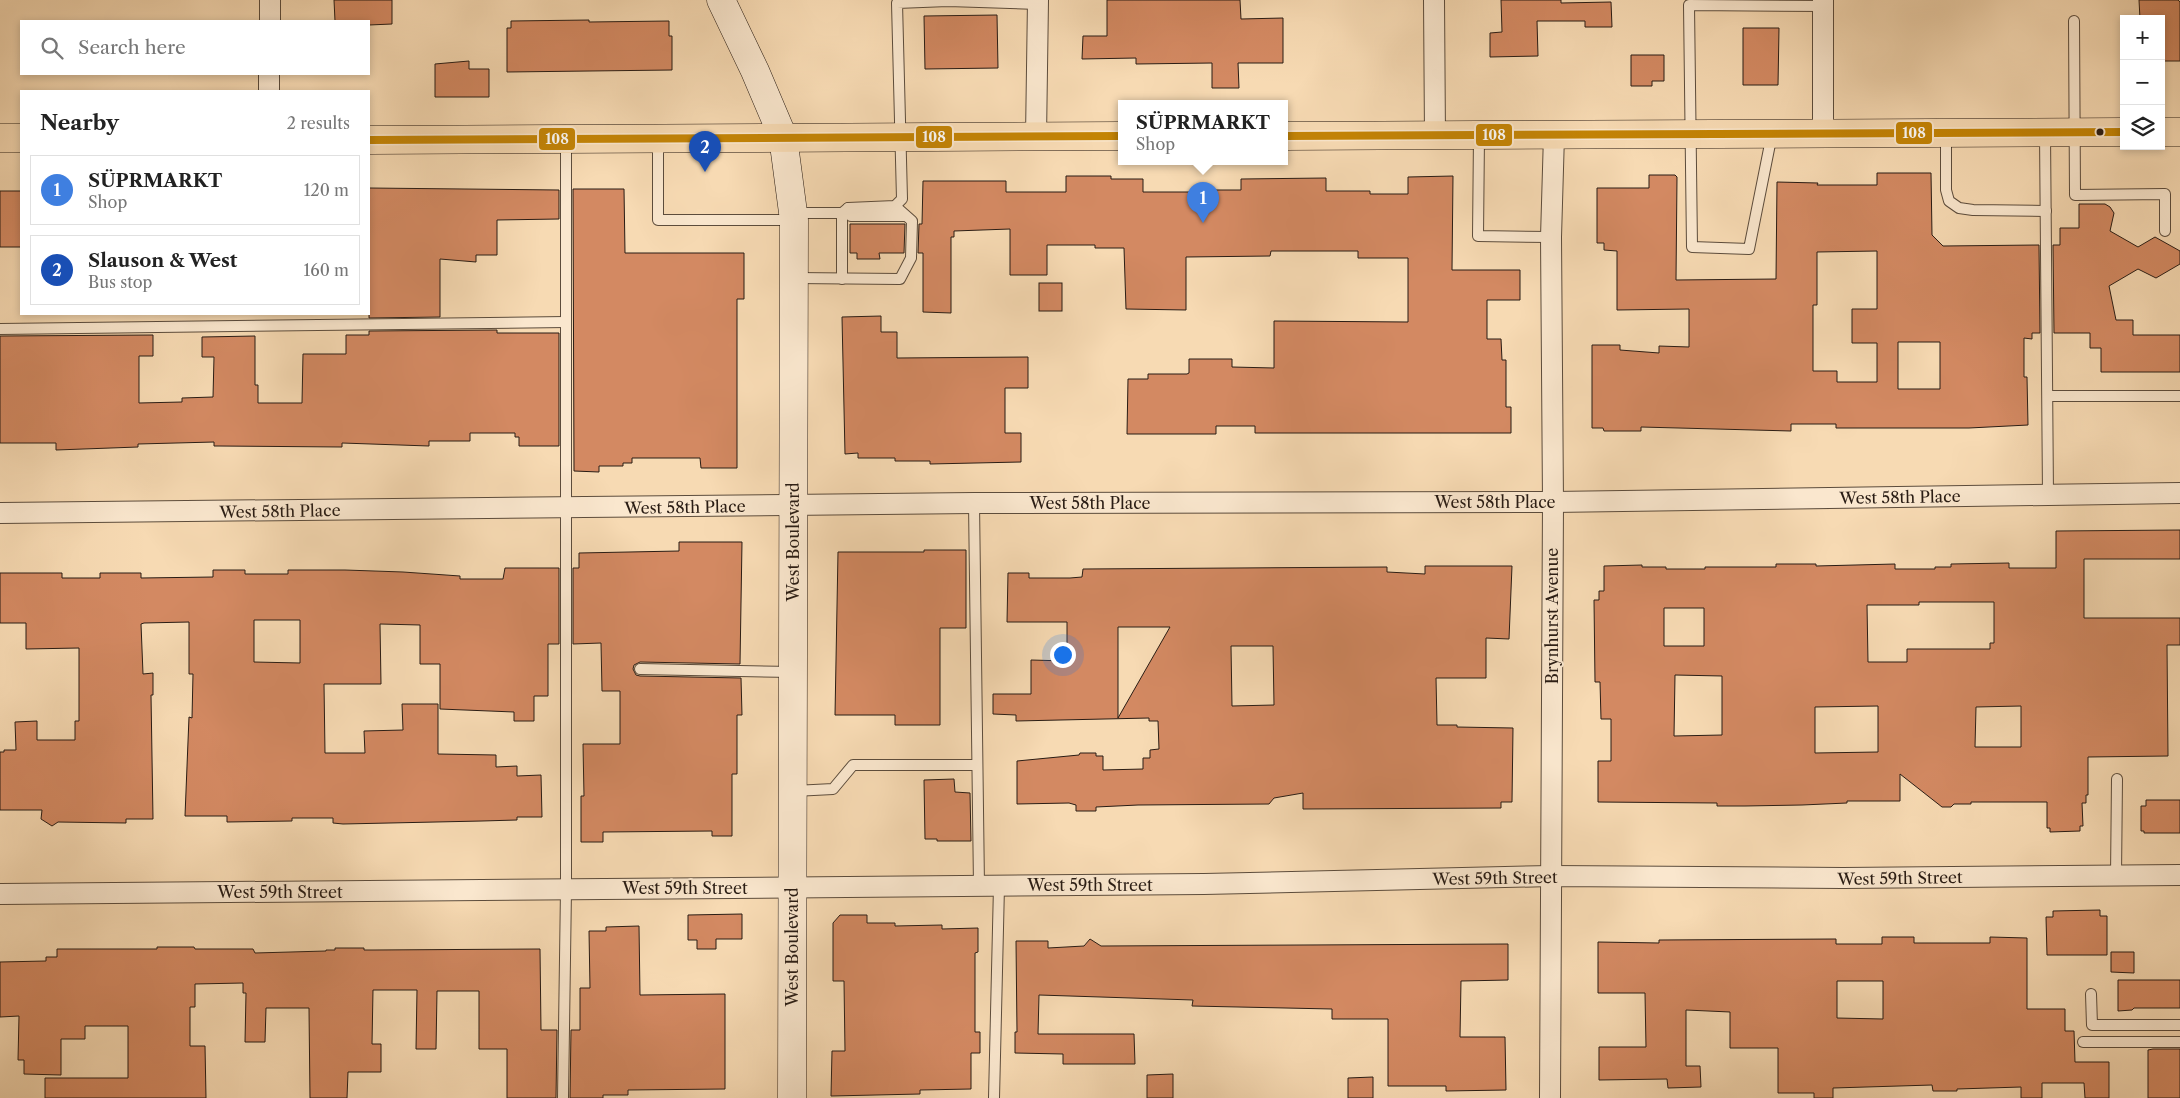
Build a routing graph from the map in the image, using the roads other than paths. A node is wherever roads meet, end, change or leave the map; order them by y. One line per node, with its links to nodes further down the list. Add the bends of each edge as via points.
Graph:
1 (270, 0): 6 (street)
2 (721, 0): 25 (main road, West Boulevard)
3 (1434, 0): 23 (street)
4 (1038, 2): 20 (street); 26 (lane, via 897,4)
5 (1823, 3): 17 (street); 18 (lane, via 1689,5)
6 (270, 20)
7 (2074, 20): 12 (lane)
8 (269, 75): 9 (street)
9 (269, 90)
10 (1946, 132): 11 (main road); 17 (main road); 34 (lane, via 1946,190 1949,201 1959,208 1973,210)
11 (2046, 132): 12 (main road); 34 (lane)
12 (2073, 132): 13 (main road); 37 (lane, via 2074,195 2165,194)
13 (2120, 132)
14 (2165, 132): 15 (main road)
15 (2180, 132)
16 (1772, 133): 17 (main road); 18 (main road); 18 (lane, via 1749,249 1692,247)
17 (1823, 133)
18 (1691, 134): 19 (main road)
19 (1554, 135): 24 (main road); 38 (street, Brynhurst Avenue)
20 (1036, 136): 21 (main road); 26 (main road)
21 (1118, 136)
22 (1288, 136): 23 (main road)
23 (1435, 136): 24 (main road)
24 (1479, 136): 38 (lane, via 1478,236)
25 (783, 137): 26 (main road); 30 (main road); 35 (main road, West Boulevard)
26 (902, 137): 32 (lane, via 902,199)
27 (0, 138): 28 (main road)
28 (20, 138)
29 (566, 139): 30 (main road); 31 (main road); 41 (lane)
30 (658, 139): 35 (lane, via 658,220)
31 (370, 140)
32 (895, 206): 33 (lane); 36 (lane)
33 (845, 210): 35 (lane); 36 (lane, via 851,216); 40 (lane)
34 (2046, 210): 43 (lane)
35 (794, 216): 39 (main road, West Boulevard)
36 (904, 216): 40 (lane, via 912,221 910,258 900,279)
37 (2165, 231)
38 (1552, 237): 47 (street, Brynhurst Avenue)
39 (794, 278): 40 (lane); 49 (main road, West Boulevard)
40 (842, 279)
41 (566, 322): 42 (lane); 50 (lane)
42 (0, 329)
43 (2048, 396): 44 (lane); 46 (lane)
44 (2180, 396)
45 (2180, 493): 46 (street, West 58th Place)
46 (2048, 494): 47 (street, West 58th Place)
47 (1553, 502): 48 (street, West 58th Place); 58 (street, Brynhurst Avenue)
48 (974, 503): 49 (street, West 58th Place); 54 (lane)
49 (793, 506): 50 (street, West 58th Place); 53 (main road, West Boulevard)
50 (566, 508): 51 (street, West 58th Place); 62 (lane)
51 (0, 513)
52 (640, 669): 53 (lane)
53 (794, 672): 56 (main road, West Boulevard)
54 (977, 765): 56 (lane, via 853,765 833,789); 60 (lane)
55 (2117, 779): 59 (lane)
56 (793, 792): 61 (main road, West Boulevard)
57 (2180, 875): 59 (street, West 59th Street)
58 (1552, 876): 59 (street, West 59th Street); 60 (street, West 59th Street); 71 (street, Brynhurst Avenue)
59 (2116, 876)
60 (989, 886): 61 (street, West 59th Street); 70 (lane)
61 (792, 888): 62 (street, West 59th Street); 69 (main road, West Boulevard)
62 (566, 889): 63 (street, West 59th Street); 68 (lane)
63 (0, 894)
64 (2091, 994): 65 (lane, via 2092,1025)
65 (2180, 1025)
66 (2083, 1042): 67 (lane)
67 (2180, 1042)
68 (563, 1098)
69 (792, 1098)
70 (994, 1098)
71 (1550, 1098)

